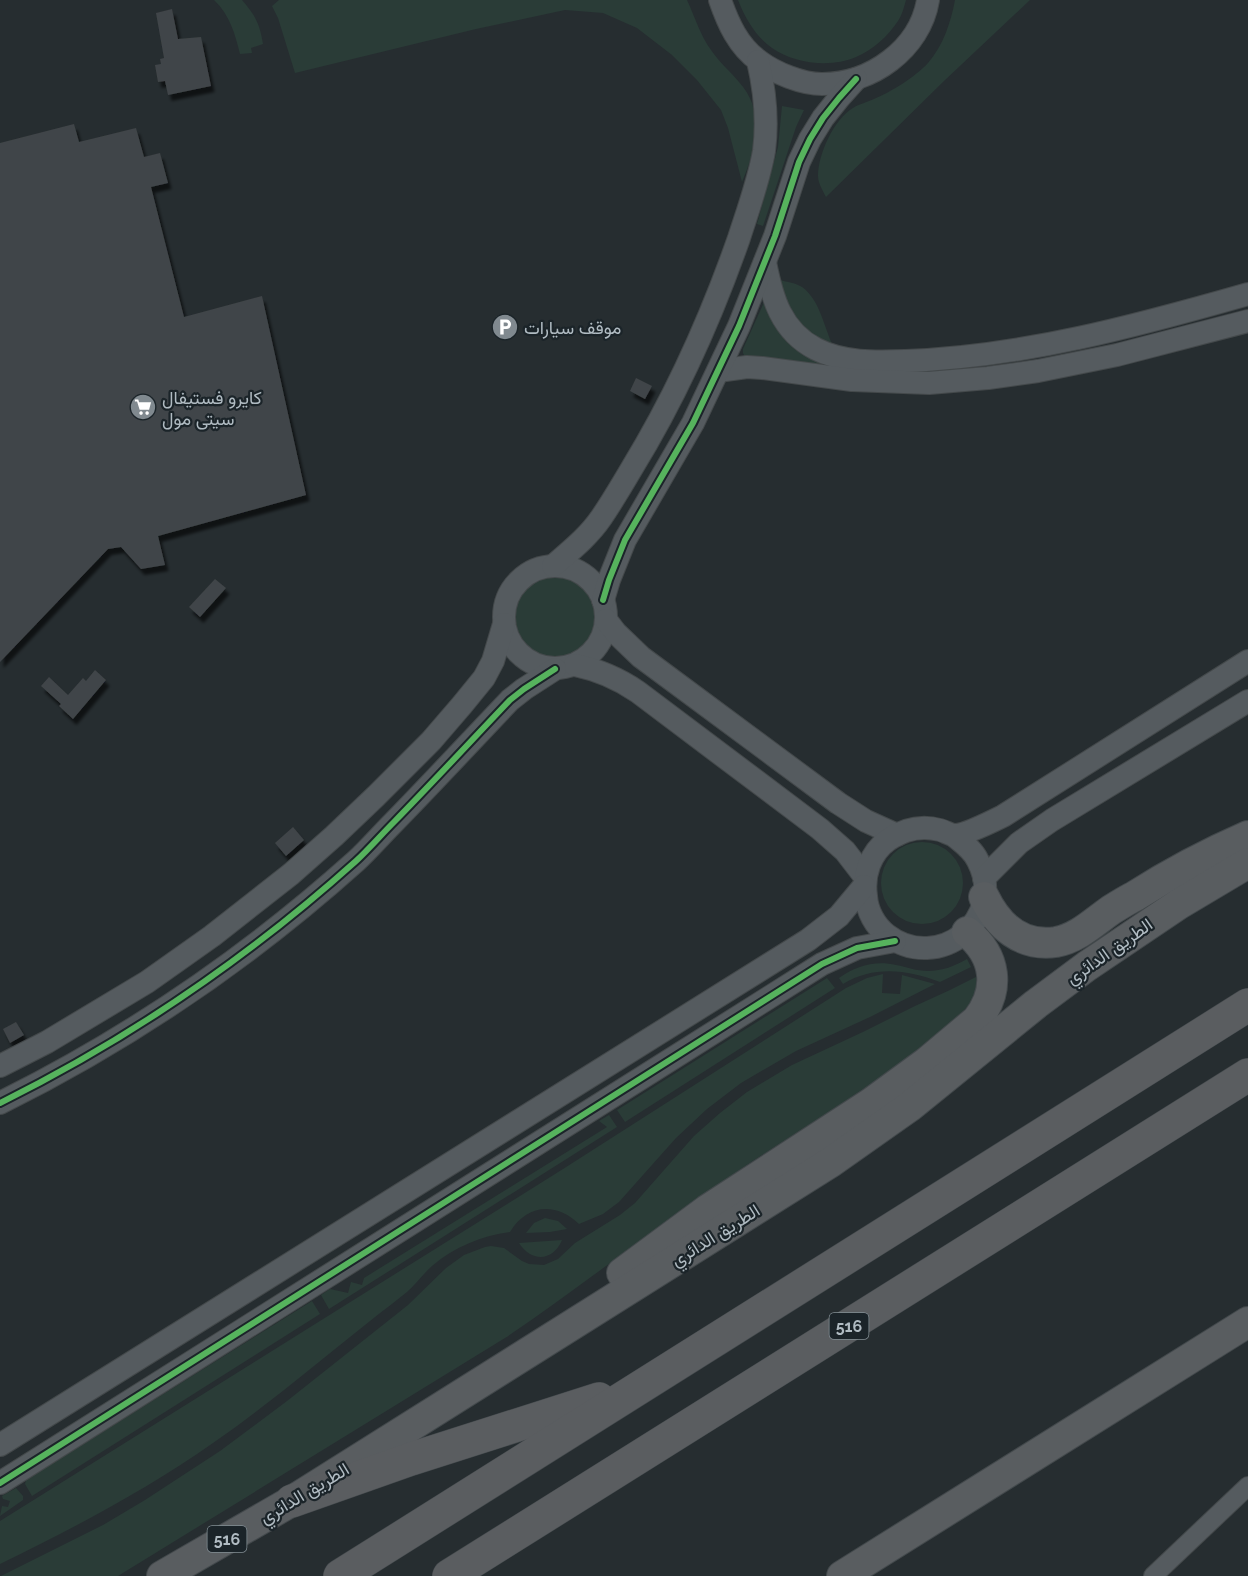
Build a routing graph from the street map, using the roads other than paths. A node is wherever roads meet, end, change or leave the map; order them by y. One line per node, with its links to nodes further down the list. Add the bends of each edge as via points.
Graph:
1 (720, 0): 3 (street, via 741,44)
2 (928, 0): 4 (street, via 916,32 900,53 880,69)
3 (758, 61): 4 (street, via 800,80 822,84); 9 (street, via 766,106 764,151 730,264 705,326 677,386 614,498 586,536)
4 (856, 79): 5 (street, via 833,104 810,139)
5 (765, 262): 6 (street, via 775,304 798,337 833,356 853,360 927,360 1032,347 1112,331); 8 (street)
6 (1248, 294)
7 (1248, 321): 8 (street, via 1117,355 977,379 930,383 852,380 762,368)
8 (717, 371): 10 (street, via 693,423 625,540 609,580)
9 (553, 566): 10 (street, via 566,567 588,579 597,589); 11 (street, via 532,571 516,584 506,602)
10 (604, 610): 13 (street, via 604,631 594,651); 15 (street, via 616,633 641,657 838,803)
11 (504, 624): 13 (street, via 508,639 527,661 540,667); 24 (street, via 493,661 473,693 431,741 325,844 246,910 147,982)
12 (1248, 661): 16 (street, via 1016,808)
13 (565, 667): 19 (street, via 609,674 624,682 820,829 845,851); 26 (street, via 510,700 358,859 256,945 137,1026)
14 (1248, 701): 20 (street, via 1019,843 997,864)
15 (897, 835): 16 (street, via 931,828); 19 (street, via 876,852)
16 (953, 835): 20 (street, via 968,846 978,861)
17 (1248, 836): 20 (highway, via 1179,870 1079,933 1056,942 1031,941 1008,930 998,921)
18 (1248, 863): 27 (highway, الطريق الدائري / 516, via 1087,966 861,1142)
19 (865, 881): 22 (street, via 872,918); 30 (street, via 839,916 808,940)
20 (984, 888): 21 (street, via 978,916)
21 (967, 932): 22 (street, via 940,947 925,949); 27 (highway, via 982,947 993,975 991,995 977,1020 871,1103 707,1210 622,1272)
22 (895, 941): 31 (street, via 857,948 822,964)
23 (1248, 1005): 29 (highway, 516)
24 (0, 1066)
25 (1248, 1075): 36 (highway, 516)
26 (0, 1102)
27 (594, 1311): 33 (highway, الطريق الدائري / 516)
28 (1248, 1322): 37 (highway)
29 (638, 1387): 33 (highway, 516); 35 (highway, 516)
30 (0, 1446)
31 (0, 1483)
32 (1248, 1486): 38 (street)
33 (292, 1501): 34 (highway, الطريق الدائري / 516)
34 (162, 1576)
35 (340, 1576)
36 (449, 1576)
37 (842, 1576)
38 (1153, 1576)

